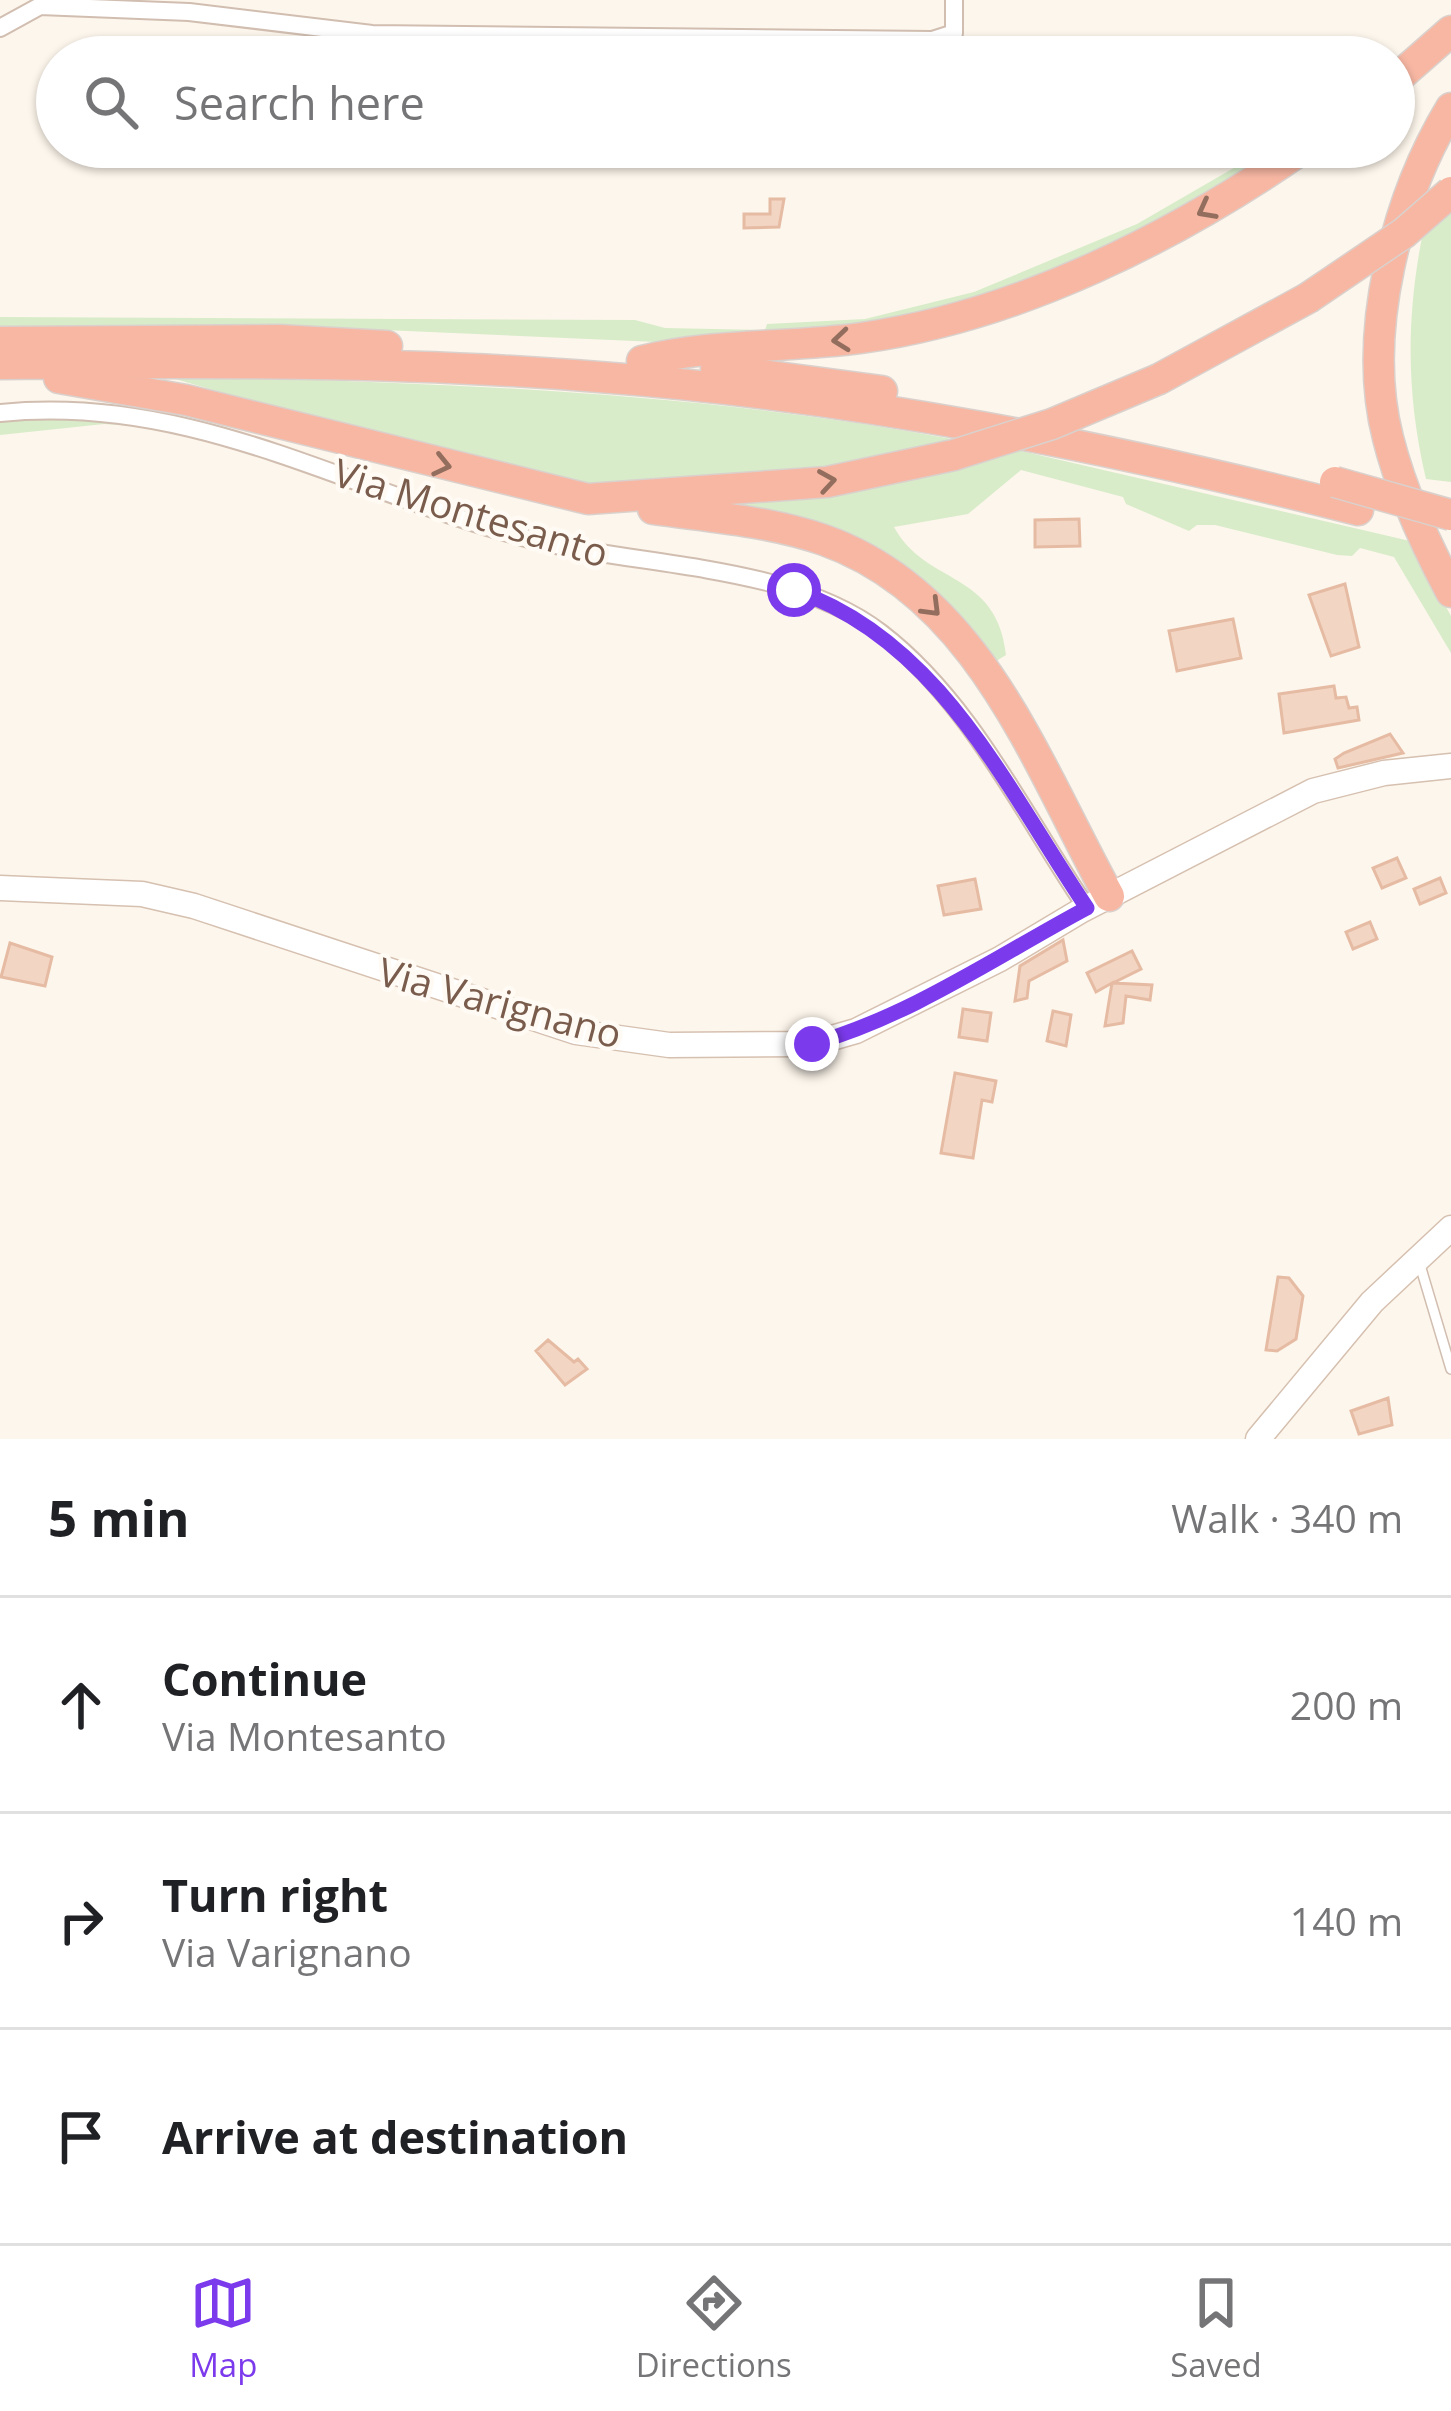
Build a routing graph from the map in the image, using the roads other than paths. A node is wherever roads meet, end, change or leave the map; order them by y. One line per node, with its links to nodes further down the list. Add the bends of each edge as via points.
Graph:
1 (954, 0): 5 (street, via 954,33)
2 (0, 28): 4 (street, via 40,6 189,12 372,34)
3 (1451, 31): 6 (highway)
4 (559, 36)
5 (945, 36)
6 (1415, 63)
7 (1451, 108): 21 (highway, via 1394,244 1382,394 1387,437)
8 (1451, 136): 20 (highway, via 1410,250 1401,337 1413,462)
9 (1275, 168): 12 (highway, one-way to 12, via 1150,240 950,319 864,338 685,350)
10 (1451, 192): 17 (highway, one-way to 10, bridge, via 826,482 1052,424 1159,379 1308,298)
11 (0, 342): 12 (highway, via 279,340)
12 (642, 361): 15 (highway, via 936,399)
13 (0, 367): 17 (highway, one-way to 17, via 186,400); 19 (highway, via 391,365 696,386 933,419 1197,469)
14 (0, 413): 24 (street, Via Montesanto, via 72,408 149,416 535,540 785,587 831,604 883,634 937,687)
15 (1335, 482): 16 (highway, bridge); 18 (highway, bridge)
16 (1451, 493)
17 (587, 500): 24 (highway, one-way to 24, via 824,540 916,592 967,642 996,686)
18 (1451, 515)
19 (1451, 537)
20 (1451, 546)
21 (1451, 592)
22 (1451, 766): 24 (street, Via Varignano, via 1313,791)
23 (0, 888): 24 (street, Via Varignano, via 142,894 576,1032 720,1048 812,1044 856,1031)
24 (1098, 902)
25 (1451, 1228): 26 (street)
26 (1418, 1256): 27 (lane); 28 (street)
27 (1451, 1369)
28 (1258, 1439)

